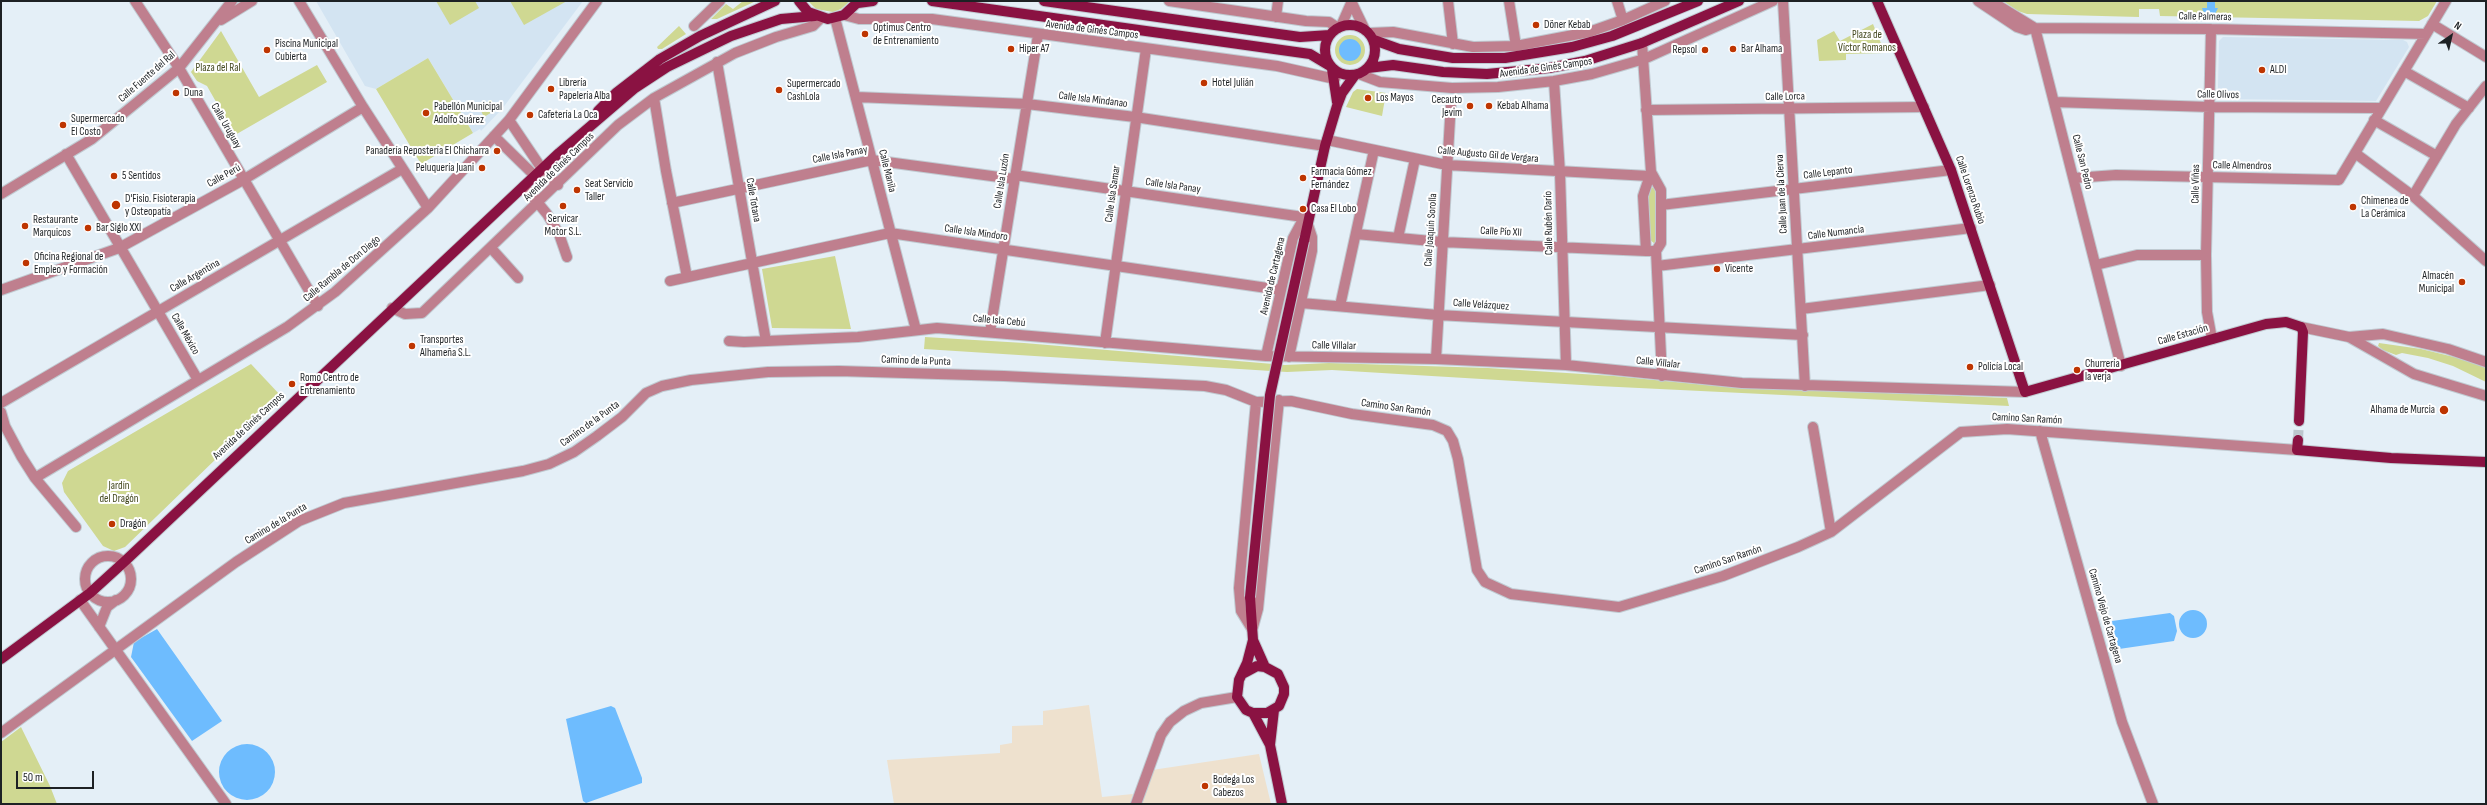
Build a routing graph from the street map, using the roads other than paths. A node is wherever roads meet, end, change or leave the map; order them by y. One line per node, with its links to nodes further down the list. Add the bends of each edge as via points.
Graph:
1 (135, 1): 50 (street, Calle Uruguay)
2 (232, 1): 32 (street, Calle Fuente del Ral)
3 (252, 1): 32 (street)
4 (299, 1): 63 (street)
5 (597, 1): 71 (street, Calle Rambla de Don Diego)
6 (720, 1): 34 (street)
7 (775, 1): 76 (main road, Avenida de Ginés Campos, via 700,36 660,59 616,93)
8 (799, 1): 28 (main road, via 808,12)
9 (873, 1): 26 (main road)
10 (932, 1): 49 (main road, Avenida de Ginés Campos, via 1310,54)
11 (1044, 1): 41 (main road, Avenida de Ginés Campos, via 1300,37)
12 (1169, 1): 30 (street)
13 (1278, 1): 30 (street)
14 (1448, 1): 43 (street)
15 (1509, 1): 44 (street)
16 (1617, 1): 31 (street)
17 (1665, 1): 31 (street)
18 (1698, 1): 38 (main road, Avenida de Ginés Campos, via 1612,36 1572,47 1505,58 1453,58 1399,49)
19 (1739, 1): 42 (main road, Avenida de Ginés Campos)
20 (1773, 1): 47 (street, Avenida de Ginés Campos)
21 (1784, 1): 69 (street, Calle Juan de la Cierva)
22 (1877, 1): 64 (main road, Calle Lorenzo Rubio)
23 (1978, 1): 36 (street, via 2017,28)
24 (1991, 1): 36 (street)
25 (2446, 1): 33 (street)
26 (858, 2): 29 (main road)
27 (1352, 2): 35 (street); 38 (street)
28 (818, 17): 29 (main road); 48 (street, Avenida de Ginés Campos, via 813,26 776,37); 76 (main road, Avenida de Ginés Campos, via 781,19 738,33 667,67 635,88)
29 (840, 17): 40 (street, Avenida de Ginés Campos, via 932,19); 57 (street, Calle Manila)
30 (1276, 17): 35 (street, via 1328,22)
31 (1623, 20): 44 (street, via 1570,37)
32 (215, 23): 50 (street, Calle Fuente del Ral)
33 (2432, 24): 39 (street); 46 (street)
34 (694, 26)
35 (1340, 27): 38 (main road, via 1354,25); 41 (main road)
36 (2035, 28): 37 (street, Calle Palmeras); 60 (street, Calle San Pedro)
37 (2211, 29): 39 (street, Calle Palmeras); 65 (street, Calle Viñas)
38 (1369, 34): 43 (street, via 1393,32); 51 (main road, via 1375,55)
39 (2426, 34): 52 (street)
40 (1038, 35): 45 (street, Avenida de Ginés Campos); 61 (street, Calle Isla Luzón)
41 (1330, 35): 49 (main road, via 1325,50)
42 (1642, 43): 47 (street); 51 (main road, Avenida de Ginés Campos, via 1585,61 1512,72 1443,72 1393,65)
43 (1453, 44): 44 (street, via 1473,47)
44 (1516, 46)
45 (1146, 49): 54 (street, Avenida de Ginés Campos, via 1277,66); 70 (street, Calle Isla Samar)
46 (2486, 57)
47 (1644, 59): 55 (street, Avenida de Ginés Campos, via 1592,74); 68 (street)
48 (717, 62): 58 (street, Avenida de Ginés Campos); 94 (street, Calle Totana)
49 (1331, 67): 53 (main road, via 1343,75); 54 (main road)
50 (179, 68): 78 (street, Calle Fuente del Ral, via 92,138); 91 (street, Calle Uruguay)
51 (1368, 68): 53 (main road)
52 (2404, 71): 66 (street); 67 (street)
53 (1357, 75): 55 (street, Avenida de Ginés Campos, via 1380,82 1452,88 1498,87); 62 (main road, via 1342,93)
54 (1335, 79): 62 (main road)
55 (1554, 81): 86 (street, Calle Rubén Darío)
56 (2485, 90): 67 (street)
57 (856, 97): 61 (street, Calle Isla Mindanao); 81 (street, Calle Manila)
58 (654, 98): 92 (street, Avenida de Ginés Campos, via 618,125); 100 (street)
59 (1452, 102): 82 (street, Calle Joaquín Sorolla)
60 (2054, 102): 65 (street, Calle Olivos); 90 (street, Calle San Pedro)
61 (1027, 104): 70 (street, Calle Isla Mindanao); 88 (street, Calle Isla Luzón)
62 (1337, 106): 74 (main road, Avenida de Cartagena)
63 (363, 107): 83 (street); 91 (street, Calle Perú)
64 (1924, 107): 69 (street, Calle Lorca); 84 (main road, Calle Lorenzo Rubio)
65 (2210, 107): 66 (street, Calle Olivos); 89 (street, Calle Viñas)
66 (2381, 108): 72 (street)
67 (2469, 108): 79 (street)
68 (1646, 110): 69 (street, Calle Lorca); 87 (street)
69 (1790, 110): 95 (street, Calle Juan de la Cierva)
70 (1135, 117): 74 (street, Calle Isla Mindanao); 96 (street, Calle Isla Samar)
71 (509, 120): 73 (street, Calle Rambla de Don Diego); 85 (street)
72 (2374, 120): 77 (street); 79 (street)
73 (494, 136): 85 (street); 102 (street, Calle Rambla de Don Diego)
74 (1326, 143): 75 (street, Calle Augusto Gil de Vergara); 103 (main road, Avenida de Cartagena, via 1312,205)
75 (1374, 150): 80 (street, Calle Augusto Gil de Vergara); 106 (street)
76 (559, 153): 85 (main road, Avenida de Ginés Campos)
77 (2355, 153): 89 (street, Calle Almendros, via 2339,180); 98 (street)
78 (66, 154): 97 (street, Calle Fuente del Ral); 111 (street, Calle México)
79 (2437, 156): 98 (street)
80 (1415, 159): 82 (street, Calle Augusto Gil de Vergara); 107 (street)
81 (872, 160): 88 (street, Calle Isla Panay); 94 (street, Calle Isla Panay); 105 (street, Calle Manila)
82 (1447, 165): 86 (street, Calle Augusto Gil de Vergara); 109 (street, Calle Joaquín Sorolla)
83 (402, 169): 102 (street); 108 (street, Calle Argentina)
84 (1951, 170): 95 (street, Calle Lepanto); 104 (main road, Calle Lorenzo Rubio)
85 (538, 172): 92 (street); 93 (main road, Avenida de Ginés Campos)
86 (1560, 172): 87 (street, Calle Augusto Gil de Vergara); 110 (street, Calle Rubén Darío)
87 (1650, 174): 101 (street, via 1661,190); 115 (street, via 1643,196)
88 (1015, 177): 96 (street, Calle Isla Panay); 113 (street, Calle Isla Luzón)
89 (2208, 177): 90 (street, Calle Almendros, via 2116,175); 117 (street, Calle Viñas)
90 (2074, 178): 121 (street, Calle San Pedro)
91 (243, 180): 108 (street, Calle Uruguay); 111 (street, Calle Perú)
92 (558, 185): 99 (street, Avenida de Ginés Campos)
93 (524, 186): 99 (street); 133 (main road, Avenida de Ginés Campos)
94 (739, 188): 100 (street, Calle Isla Panay); 120 (street, Calle Totana)
95 (1794, 189): 101 (street, Calle Lepanto); 114 (street, Calle Juan de la Cierva)
96 (1125, 191): 103 (street, Calle Isla Panay); 122 (street, Calle Isla Samar)
97 (1, 194)
98 (2413, 196): 119 (street)
99 (539, 203): 112 (street, Avenida de Ginés Campos); 118 (street, via 559,234)
100 (672, 203): 124 (street)
101 (1661, 205): 116 (street, via 1661,243)
102 (428, 208): 131 (street, Calle Rambla de Don Diego)
103 (1305, 221): 129 (street, Avenida de Cartagena, via 1294,238); 130 (street, Avenida de Cartagena, via 1312,237 1312,251); 177 (main road, Avenida de Cartagena, bridge, via 1304,241 1270,395 1250,597)
104 (1970, 228): 114 (street, Calle Numancia); 127 (main road, Calle Lorenzo Rubio)
105 (890, 234): 113 (street, Calle Isla Mindoro); 120 (street, Calle Isla Mindoro); 140 (street, Calle Manila)
106 (1356, 234): 107 (street, Calle Pío XII); 132 (street)
107 (1398, 238): 109 (street, Calle Pío XII)
108 (279, 240): 131 (street, Calle Uruguay); 135 (street, Calle Argentina)
109 (1442, 242): 110 (street, Calle Pío XII); 136 (street, Calle Joaquín Sorolla)
110 (1562, 247): 115 (street, Calle Pío XII); 137 (street, Calle Rubén Darío)
111 (119, 248): 128 (street, Calle Perú); 135 (street, Calle México)
112 (491, 248): 125 (street); 133 (street, Avenida de Ginés Campos, via 422,313 405,314)
113 (1003, 249): 122 (street, Calle Isla Mindoro); 141 (street, Calle Isla Luzón)
114 (1797, 250): 123 (street, Calle Numancia); 134 (street, Calle Juan de la Cierva)
115 (1646, 251): 116 (street, Calle Pío XII)
116 (1656, 251): 123 (street)
117 (2206, 256): 121 (street, via 2137,255); 144 (street, Calle Viñas, via 2207,312)
118 (567, 257)
119 (2486, 262)
120 (753, 263): 124 (street, Calle Isla Mindoro); 146 (street, Calle Totana)
121 (2096, 265): 153 (street, Calle San Pedro)
122 (1115, 266): 129 (street, Calle Isla Mindoro); 147 (street, Calle Isla Samar)
123 (1657, 266): 139 (street)
124 (687, 277): 126 (street, Calle Isla Mindoro)
125 (518, 278)
126 (670, 282)
127 (1990, 285): 134 (street); 157 (main road, Calle Lorenzo Rubio)
128 (1, 290)
129 (1282, 290): 148 (street, Avenida de Cartagena)
130 (1301, 303): 132 (street, Calle Velázquez); 149 (street, Avenida de Cartagena)
131 (318, 306): 155 (street, Calle Rambla de Don Diego)
132 (1340, 306): 136 (street, Calle Velázquez)
133 (392, 308): 172 (main road, Avenida de Ginés Campos)
134 (1801, 309): 142 (street, Calle Juan de la Cierva)
135 (158, 311): 155 (street, Calle México); 161 (street, Calle Argentina)
136 (1438, 315): 137 (street, Calle Velázquez); 150 (street, Calle Joaquín Sorolla)
137 (1564, 322): 139 (street, Calle Velázquez); 152 (street, Calle Rubén Darío)
138 (2301, 327): 143 (street, Calle Estación); 144 (main road, Calle Estación, via 2286,322 2266,324); 163 (main road, via 2303,342)
139 (1659, 328): 142 (street, Calle Velázquez); 154 (street)
140 (916, 330): 141 (street, Calle Isla Cebú, via 938,328); 146 (street, Calle Isla Cebú, via 858,337)
141 (990, 332): 147 (street, Calle Isla Cebú)
142 (1803, 335): 156 (street, Calle Juan de la Cierva)
143 (2349, 337): 151 (street, Calle Estación, via 2383,334 2448,349); 158 (street, Calle Estación, via 2414,374)
144 (2212, 339): 153 (main road, Calle Estación)
145 (729, 341): 146 (street, Calle Isla Cebú)
146 (766, 341)
147 (1105, 343): 148 (street, Calle Isla Cebú)
148 (1266, 356): 149 (street, Calle Villalar)
149 (1289, 357): 150 (street, Calle Villalar)
150 (1436, 359): 152 (street, Calle Villalar)
151 (2486, 362)
152 (1566, 365): 154 (street, Calle Villalar)
153 (2121, 366): 157 (main road, Calle Estación)
154 (1662, 376): 156 (street, Calle Villalar)
155 (198, 380): 169 (street, Calle Rambla de Don Diego)
156 (1805, 386): 157 (street, Calle Villalar)
157 (2025, 392)
158 (2486, 396)
159 (1279, 400): 160 (street, Camino San Ramón); 171 (street, Camino San Ramón, via 1352,414 1433,425 1447,431 1458,459 1478,570 1485,582 1511,594 1619,606 1723,576 1798,548); 177 (street, via 1258,609)
160 (1256, 402): 177 (street, via 1239,588 1241,611); 179 (street, Camino de la Punta, via 1226,390 1205,386 1004,376 839,371 784,372 684,381 646,393 622,417 603,431 574,452 549,464 523,471 344,502 300,521 236,562)
161 (1, 403)
162 (1, 412): 169 (street, via 20,456)
163 (2298, 421)
164 (1813, 427): 171 (street)
165 (2040, 431): 167 (street, Camino San Ramón); 171 (street, Camino San Ramón, via 2006,428 1961,432); 191 (street, Camino Viejo de Cartagena, via 2122,722)
166 (2298, 440): 167 (main road)
167 (2298, 450): 168 (main road, via 2391,458)
168 (2486, 462)
169 (35, 478): 170 (street)
170 (76, 527)
171 (1831, 532)
172 (124, 562): 173 (main road, Avenida de Ginés Campos); 173 (street, via 111,556 96,559 86,571 85,579); 175 (street, via 131,582 125,593)
173 (90, 593): 174 (main road, Avenida de Ginés Campos); 175 (street, via 102,601)
174 (80, 600): 176 (street); 180 (main road, Avenida de Ginés Campos)
175 (116, 600): 176 (street, via 107,607)
176 (99, 627): 179 (street)
177 (1252, 629): 178 (main road, Avenida de Cartagena)
178 (1253, 640): 181 (main road); 182 (main road)
179 (115, 650): 186 (street, Camino de la Punta); 188 (street, via 208,775)
180 (1, 659)
181 (1265, 667): 182 (main road, via 1250,668); 184 (main road, via 1278,674 1284,686 1282,700)
182 (1244, 673): 183 (main road, via 1237,684)
183 (1237, 697): 185 (main road, via 1240,704); 189 (street, via 1201,703 1184,711 1170,722 1161,735)
184 (1274, 710): 185 (main road); 187 (main road)
185 (1253, 713): 187 (main road)
186 (1, 732)
187 (1270, 745): 190 (main road)
188 (226, 804)
189 (1136, 804)
190 (1282, 804)
191 (2153, 804)

